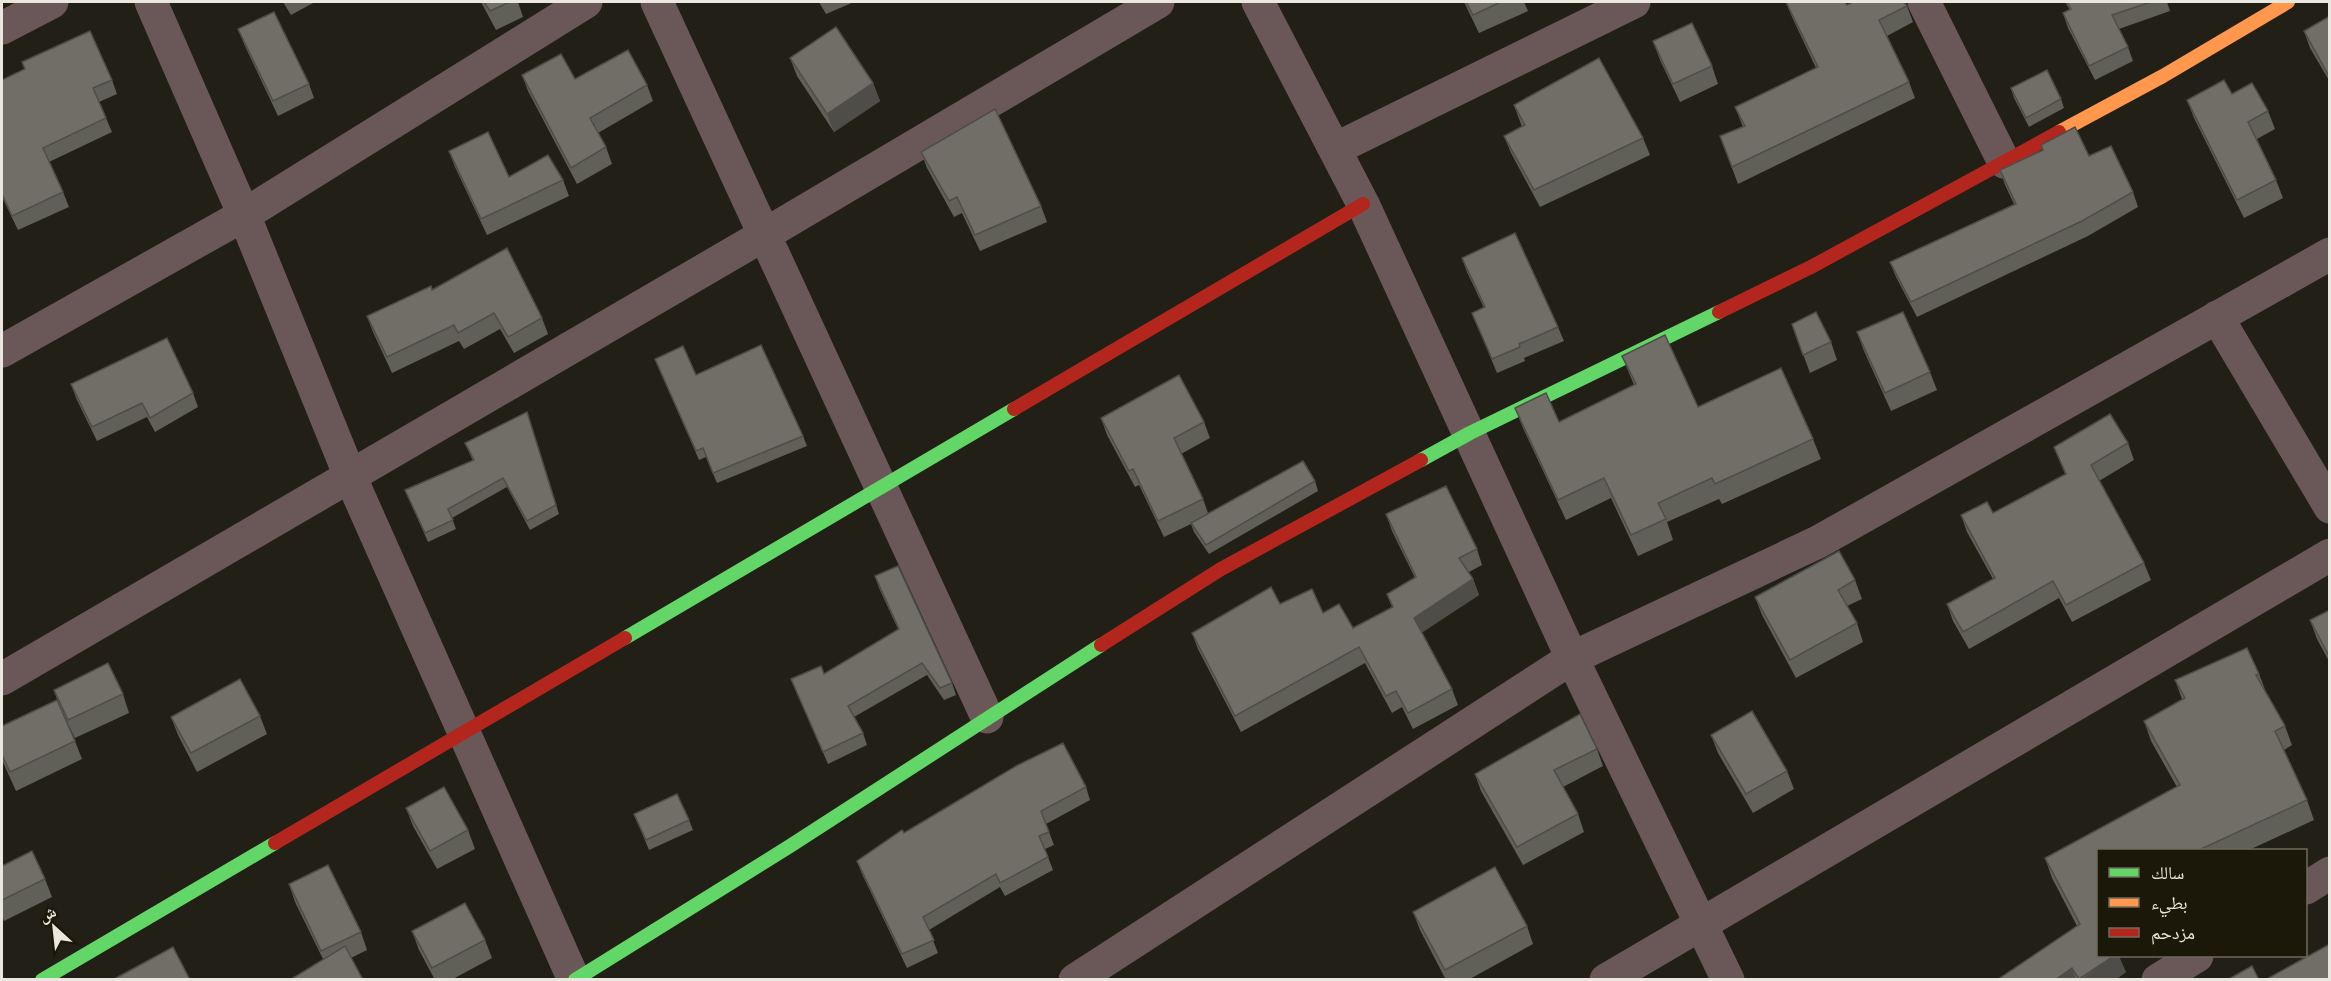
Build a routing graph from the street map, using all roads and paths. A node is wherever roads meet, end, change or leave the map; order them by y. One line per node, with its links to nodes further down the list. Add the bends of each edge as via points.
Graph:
1 (52, 2): 10 (street)
2 (151, 2): 14 (street)
3 (586, 2): 14 (street)
4 (657, 2): 15 (street)
5 (1158, 2): 15 (street)
6 (1258, 2): 11 (street)
7 (1634, 2): 11 (street)
8 (1924, 2): 12 (street)
9 (2270, 6): 12 (street, via 2163,76)
10 (2, 28)
11 (1335, 149): 13 (street)
12 (2004, 162): 19 (street, via 1811,267)
13 (1363, 204): 19 (street); 21 (street)
14 (244, 215): 18 (street); 20 (street)
15 (764, 235): 20 (street); 21 (street)
16 (2330, 254): 17 (street)
17 (2217, 317): 22 (street); 24 (street, via 1818,542)
18 (2, 351)
19 (1470, 433): 24 (street); 26 (street, via 1221,569)
20 (350, 476): 25 (street); 27 (street)
21 (881, 485): 26 (street); 27 (street)
22 (2330, 507)
23 (2330, 555): 30 (street)
24 (1572, 658): 30 (street); 34 (street)
25 (2, 679)
26 (987, 717): 33 (street)
27 (463, 730): 32 (street); 33 (street)
28 (2330, 873): 29 (street)
29 (2307, 887)
30 (1699, 922): 35 (street); 36 (street)
31 (2195, 957): 37 (street)
32 (42, 980)
33 (574, 980)
34 (1074, 980)
35 (1606, 980)
36 (1728, 980)
37 (2158, 980)

